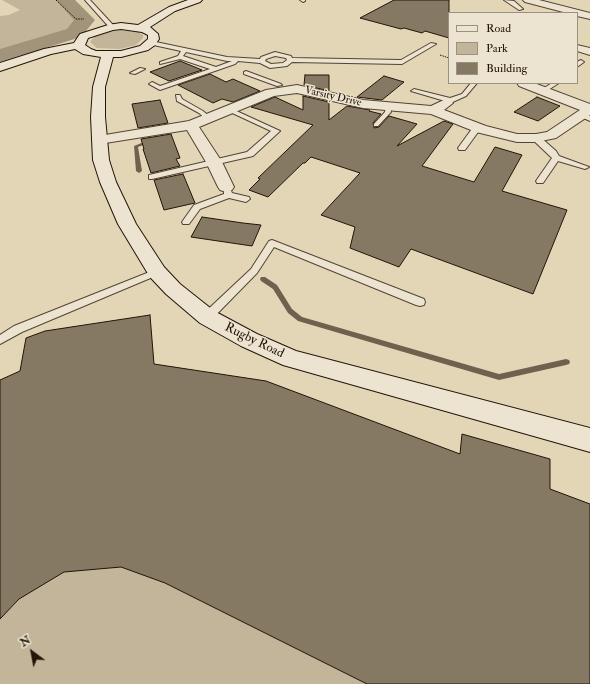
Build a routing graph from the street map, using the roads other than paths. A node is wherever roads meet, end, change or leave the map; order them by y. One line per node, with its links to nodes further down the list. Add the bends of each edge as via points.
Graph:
1 (87, 0): 9 (lane)
2 (197, 0): 10 (street, via 172,9)
3 (506, 0): 5 (lane)
4 (528, 0): 6 (street)
5 (521, 9)
6 (574, 12)
7 (578, 13): 8 (street)
8 (590, 16)
9 (112, 27): 10 (street); 13 (street, via 91,33 80,40)
10 (142, 28): 11 (street, via 153,34 154,39)
11 (151, 43): 16 (street, via 134,52); 17 (lane)
12 (433, 44): 19 (lane, via 402,62)
13 (79, 45): 16 (street, via 87,52); 22 (street, via 42,53)
14 (578, 48): 15 (street)
15 (590, 52)
16 (107, 55): 51 (street, Rugby Road, via 99,87)
17 (174, 59): 18 (lane); 21 (lane); 24 (lane)
18 (237, 60): 20 (lane); 21 (lane)
19 (290, 60): 20 (lane, via 285,65 277,66 264,64); 20 (lane, via 289,57 275,54)
20 (262, 61)
21 (228, 64): 24 (lane)
22 (0, 67)
23 (193, 69): 27 (lane)
24 (216, 69): 27 (lane)
25 (184, 72): 29 (lane)
26 (246, 73): 37 (lane)
27 (202, 74): 29 (lane)
28 (171, 77): 31 (lane)
29 (192, 77): 31 (lane)
30 (161, 81): 36 (lane)
31 (179, 81): 36 (lane)
32 (152, 84): 36 (lane, via 160,88)
33 (473, 84): 41 (lane, via 464,96)
34 (526, 84): 39 (street, Varsity Drive)
35 (554, 84): 39 (lane)
36 (169, 85)
37 (280, 86): 42 (street, Varsity Drive, via 363,104); 43 (street, Varsity Drive, via 271,93)
38 (414, 91): 41 (lane)
39 (543, 91): 45 (street, Varsity Drive)
40 (178, 96): 46 (lane, via 178,100)
41 (448, 101): 44 (street)
42 (388, 106): 44 (street, Varsity Drive); 48 (lane, via 388,112)
43 (230, 110): 46 (street, Varsity Drive); 54 (lane, via 276,131 250,154)
44 (433, 110): 49 (street, Varsity Drive)
45 (588, 113): 50 (street, Varsity Drive, via 551,135)
46 (209, 119): 47 (street, Varsity Drive)
47 (191, 125): 51 (street, Varsity Drive); 54 (street)
48 (376, 125)
49 (477, 128): 50 (street, Varsity Drive, via 517,138); 52 (lane)
50 (536, 138): 53 (lane)
51 (99, 140): 61 (street, Rugby Road, via 101,160 108,182 127,224)
52 (462, 148)
53 (556, 158): 55 (lane); 57 (lane)
54 (214, 162): 56 (lane); 58 (street)
55 (585, 167)
56 (152, 177)
57 (540, 181)
58 (227, 191): 59 (lane); 60 (lane, via 197,207)
59 (246, 199)
60 (186, 222)
61 (157, 272): 63 (street, Rugby Road); 64 (lane, via 18,329)
62 (420, 302): 63 (lane, via 272,244 254,271)
63 (207, 317): 65 (street, Rugby Road, via 291,359)
64 (0, 340)
65 (590, 440)

